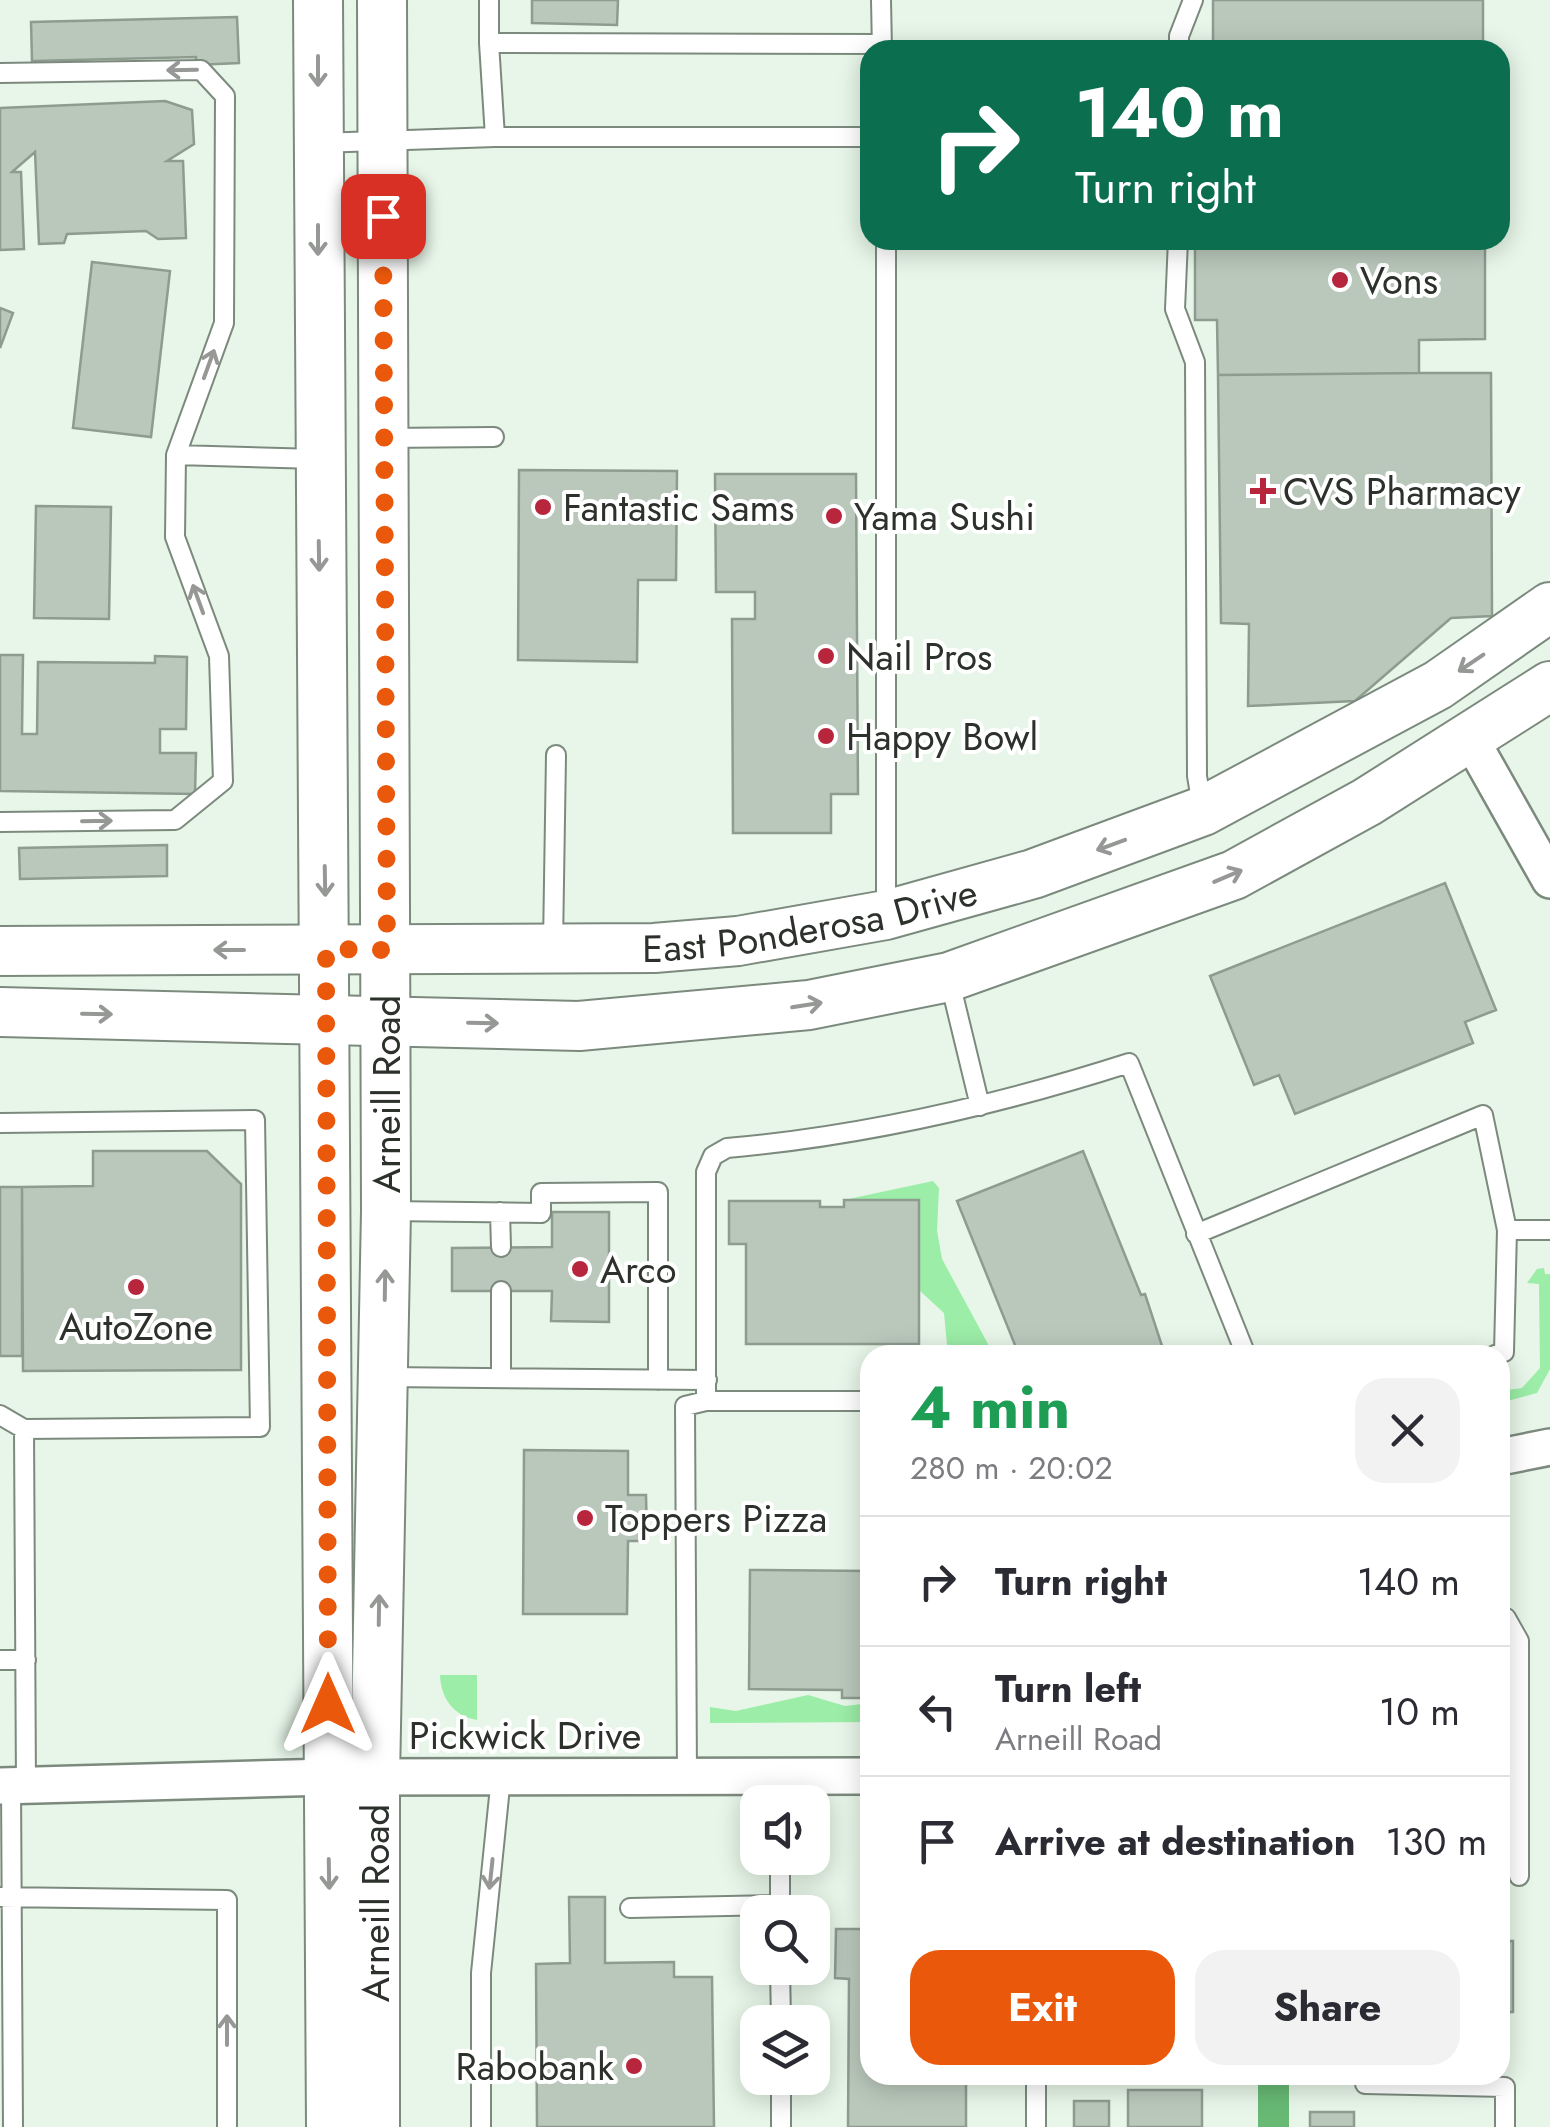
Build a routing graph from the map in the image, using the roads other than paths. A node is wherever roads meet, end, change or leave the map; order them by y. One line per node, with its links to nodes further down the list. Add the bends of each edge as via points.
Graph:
1 (318, 0): 14 (main road, Arneill Road, one-way to 14)
2 (382, 0): 13 (main road, Arneill Road)
3 (489, 0): 8 (lane)
4 (881, 0): 6 (lane)
5 (1192, 0): 7 (lane)
6 (882, 40)
7 (1179, 40)
8 (489, 43): 9 (lane); 12 (lane)
9 (860, 47)
10 (0, 73): 19 (lane, one-way to 10, via 224,323 225,96 201,70)
11 (860, 136): 12 (lane)
12 (495, 137): 13 (lane)
13 (383, 142): 14 (lane); 18 (main road, Arneill Road)
14 (318, 143): 20 (main road, Arneill Road, one-way to 20)
15 (886, 250): 28 (lane)
16 (1178, 250): 25 (lane, via 1175,310 1195,362)
17 (494, 437): 18 (lane)
18 (384, 438): 31 (main road, Arneill Road)
19 (176, 455): 20 (lane); 26 (lane, one-way to 19, via 175,820 223,781 219,656 175,537)
20 (318, 459): 30 (main road, Arneill Road, one-way to 30)
21 (1550, 606): 25 (main road, East Ponderosa Drive, one-way to 25, via 1438,685)
22 (1550, 686): 23 (main road, East Ponderosa Drive)
23 (1470, 738): 27 (street); 29 (main road, East Ponderosa Drive, one-way to 23, via 1234,875)
24 (556, 755): 32 (lane)
25 (1202, 811): 28 (main road, East Ponderosa Drive, one-way to 28, via 1033,874); 29 (main road, via 1195,846 1182,865 1116,894)
26 (0, 822)
27 (1550, 880)
28 (886, 915): 32 (main road, East Ponderosa Drive, via 738,941)
29 (1104, 920): 34 (main road, East Ponderosa Drive)
30 (326, 949): 31 (main road, East Ponderosa Drive); 33 (main road, East Ponderosa Drive, one-way to 33); 36 (main road, Arneill Road)
31 (387, 950): 32 (main road, East Ponderosa Drive); 37 (main road, Arneill Road)
32 (553, 951)
33 (0, 952)
34 (949, 977): 37 (main road, East Ponderosa Drive, one-way to 34, via 580,1026 714,1016); 38 (lane)
35 (0, 1012): 36 (main road, East Ponderosa Drive, one-way to 36)
36 (326, 1018): 37 (main road, East Ponderosa Drive); 62 (main road, Arneill Road)
37 (385, 1021): 40 (main road, Arneill Road)
38 (980, 1106): 44 (lane, via 1130,1063); 52 (lane, via 727,1148 713,1156 706,1172)
39 (0, 1123): 56 (lane, via 255,1120 260,1427)
40 (386, 1211): 41 (lane); 49 (main road, Arneill Road, one-way to 40)
41 (500, 1212): 45 (lane); 51 (lane, via 541,1213 541,1193 658,1192)
42 (1507, 1230): 43 (lane); 44 (lane, via 1483,1116); 48 (lane)
43 (1550, 1230)
44 (1196, 1234): 47 (lane)
45 (500, 1248)
46 (501, 1291): 50 (lane)
47 (1242, 1345)
48 (1504, 1345)
49 (384, 1377): 50 (lane); 66 (main road, Arneill Road, one-way to 49)
50 (501, 1377): 51 (lane)
51 (658, 1380): 52 (lane)
52 (707, 1380): 53 (lane)
53 (706, 1401): 54 (lane); 64 (lane, via 685,1406)
54 (860, 1401)
55 (0, 1414): 56 (lane)
56 (24, 1429): 61 (lane)
57 (1550, 1447): 58 (street)
58 (1510, 1454)
59 (1510, 1625): 68 (lane, via 1519,1641)
60 (0, 1660): 61 (lane)
61 (26, 1660): 67 (lane)
62 (328, 1777): 66 (street, Pickwick Drive); 67 (street, Pickwick Drive); 77 (main road, Arneill Road, one-way to 77)
63 (500, 1777): 64 (street, Pickwick Drive); 66 (street, Pickwick Drive); 79 (lane, one-way to 79, via 481,1974)
64 (686, 1777): 65 (street, Pickwick Drive, via 780,1784)
65 (860, 1777)
66 (375, 1778): 78 (main road, Arneill Road)
67 (13, 1786): 69 (lane)
68 (1519, 1876)
69 (6, 1897): 75 (lane); 76 (lane, one-way to 69, via 227,1900)
70 (630, 1908): 71 (lane)
71 (740, 1908)
72 (1036, 2085): 81 (lane)
73 (1412, 2085): 82 (lane, via 1505,2087)
74 (781, 2095): 80 (lane)
75 (13, 2127)
76 (228, 2127)
77 (331, 2127)
78 (374, 2127)
79 (481, 2127)
80 (781, 2127)
81 (1036, 2127)
82 (1505, 2127)

